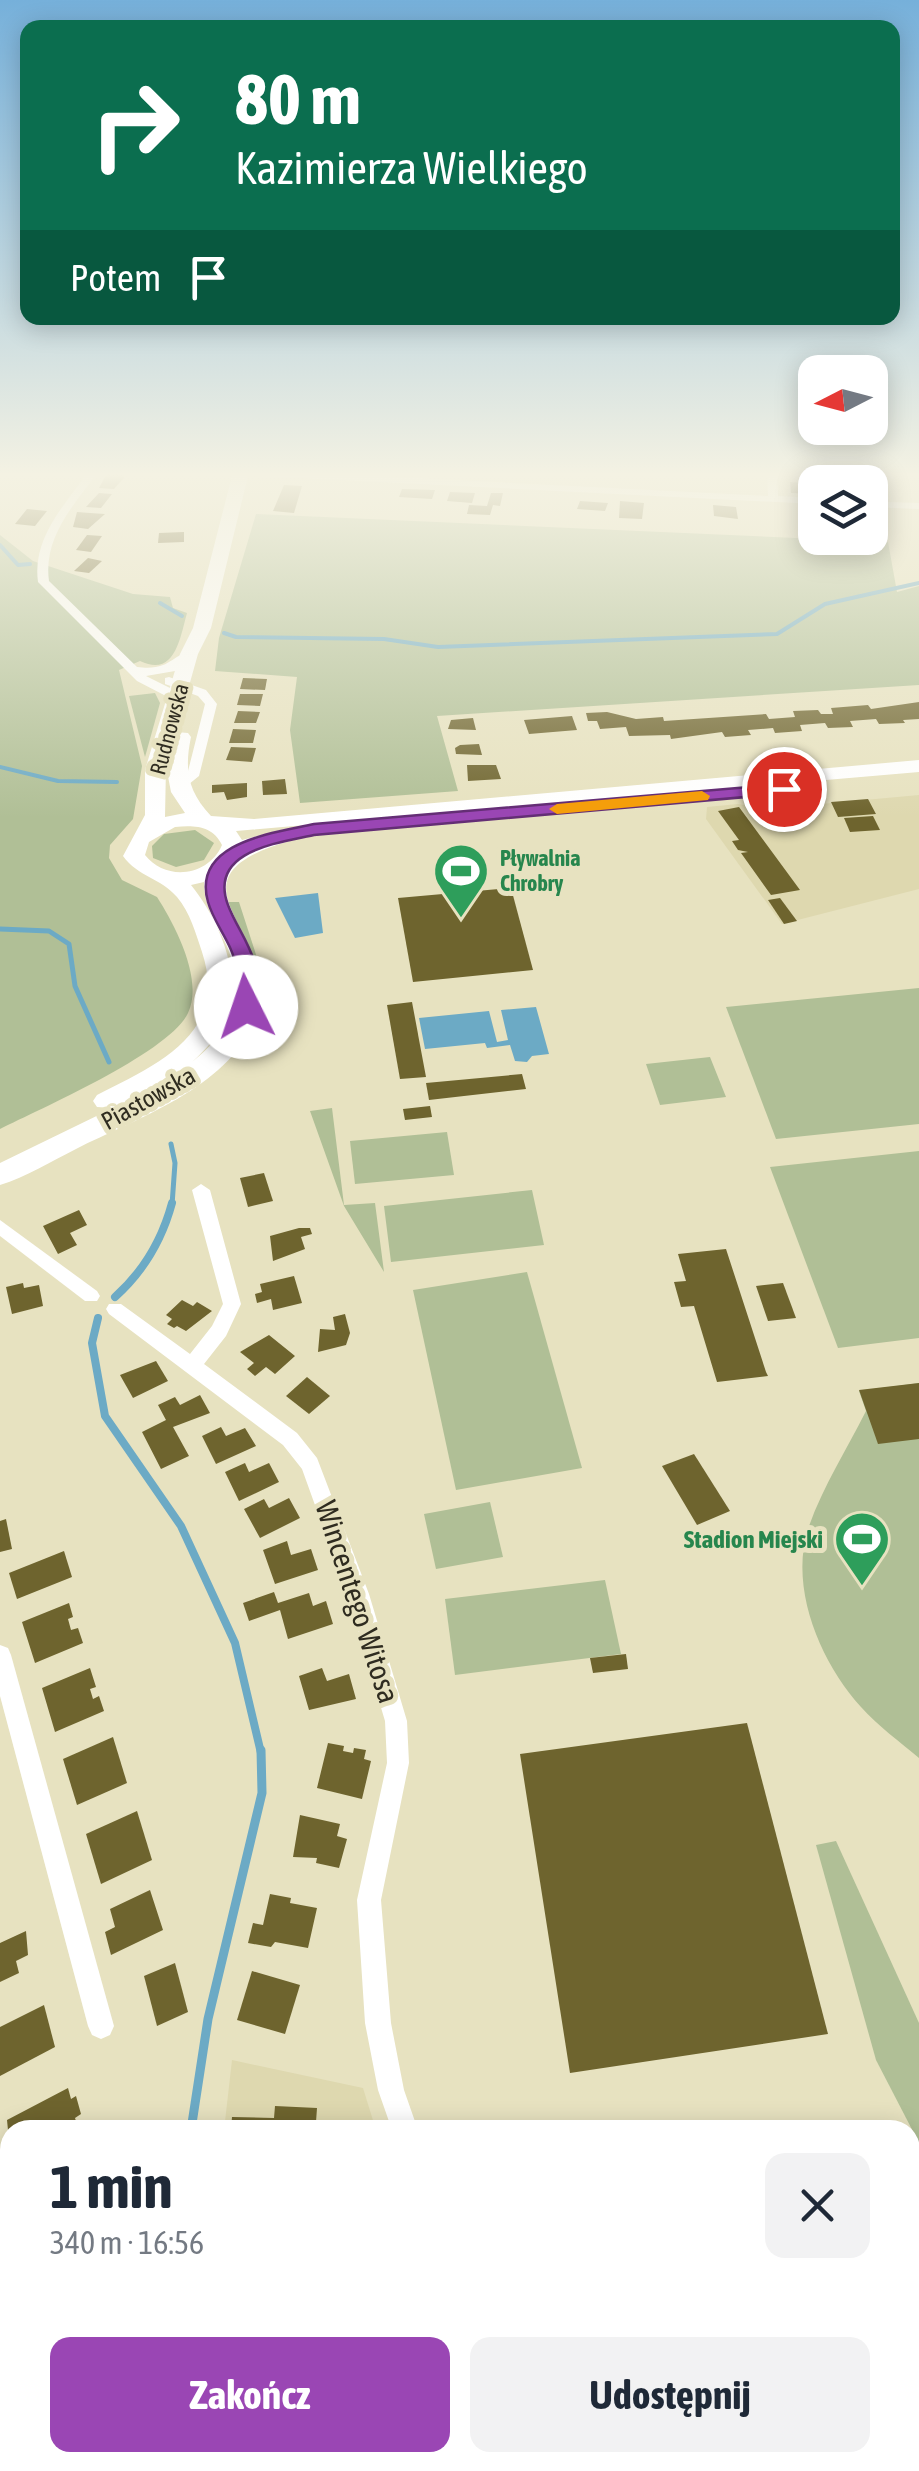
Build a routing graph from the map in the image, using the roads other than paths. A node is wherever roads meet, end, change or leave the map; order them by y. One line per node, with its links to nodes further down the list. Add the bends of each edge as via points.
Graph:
1 (49, 587): 5 (street)
2 (212, 587): 3 (main road, Rudnowska)
3 (202, 628): 4 (main road, Rudnowska); 6 (main road, Rudnowska, via 202,658)
4 (189, 654): 5 (street, via 161,672); 6 (main road, Rudnowska)
5 (133, 670): 6 (street)
6 (184, 692): 9 (main road, Rudnowska, via 178,788); 10 (main road, Rudnowska, via 155,770 155,814)
7 (919, 766): 9 (main road, via 254,825)
8 (919, 778): 11 (main road, via 314,830 258,841)
9 (211, 823): 10 (main road, via 179,820); 11 (main road, via 232,840)
10 (148, 831): 12 (main road, via 135,846 136,861)
11 (223, 863): 12 (main road, via 195,877); 14 (main road, Piastowska, via 215,895 248,979 238,1028 176,1086)
12 (166, 878): 13 (main road, Piastowska, via 187,894 221,968 222,997 209,1029 166,1068)
13 (0, 1154)
14 (0, 1175)
15 (201, 1190): 19 (street, via 232,1304)
16 (0, 1227): 17 (street)
17 (91, 1296)
18 (115, 1310): 19 (street, Wincentego Witosa)
19 (192, 1365): 22 (street, Wincentego Witosa, via 290,1440 310,1464 380,1662 396,1721 398,1763 370,1922 378,2022)
20 (0, 1656): 21 (street)
21 (101, 2026)
22 (402, 2120)

